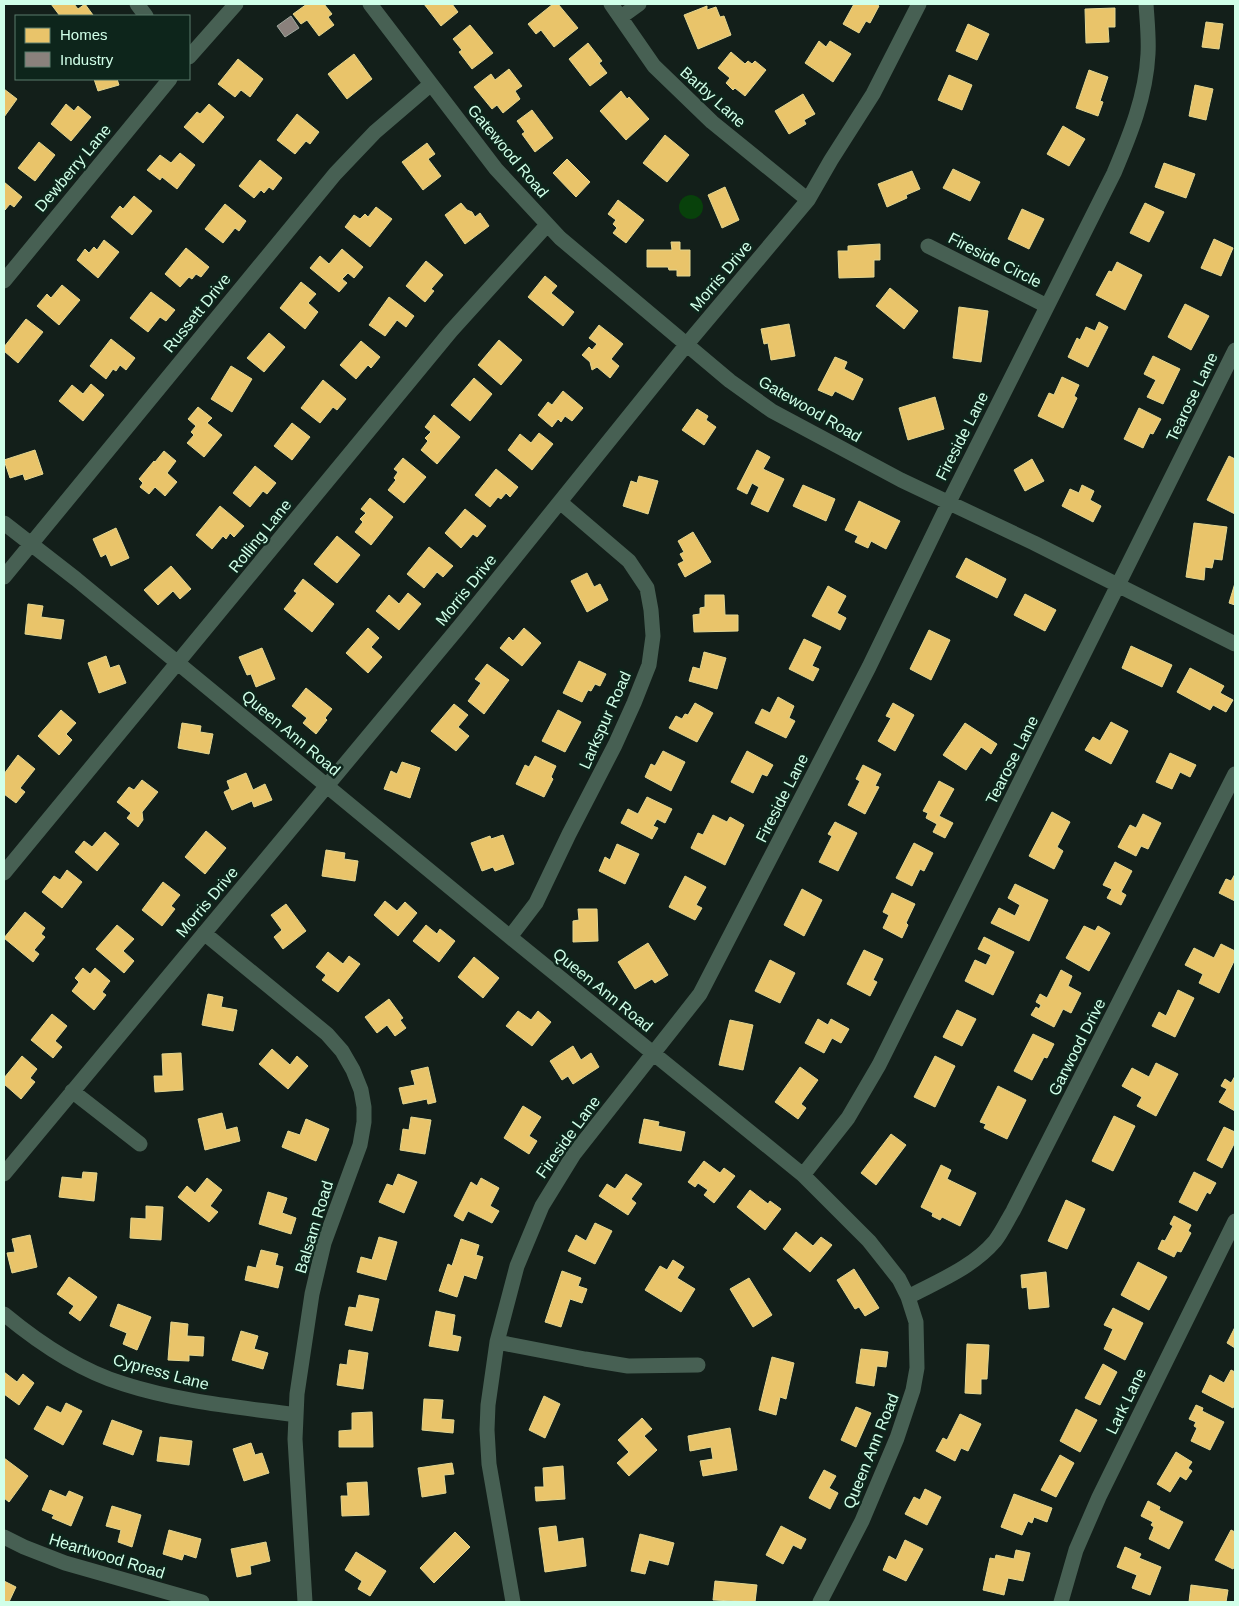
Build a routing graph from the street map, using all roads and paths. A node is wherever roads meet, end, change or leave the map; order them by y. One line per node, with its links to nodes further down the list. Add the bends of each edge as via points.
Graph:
1 (137, 4): 8 (street)
2 (236, 4): 10 (street)
3 (370, 4): 12 (street, Gatewood Road)
4 (611, 4): 9 (street, Barby Lane)
5 (639, 4): 9 (street)
6 (919, 4): 13 (street, Morris Drive, via 873,94)
7 (1146, 4): 17 (street, Fireside Lane, via 1148,54 1134,123 1114,173)
8 (145, 15)
9 (621, 18): 13 (street, Barby Lane, via 654,66 712,122)
10 (190, 56)
11 (169, 80): 16 (street, Dewberry Lane)
12 (431, 84): 14 (street, Gatewood Road, via 496,169); 23 (street, Russett Drive, via 375,132 334,174)
13 (808, 200): 18 (street, Morris Drive)
14 (547, 224): 18 (street, Gatewood Road); 27 (street, Rolling Lane, via 452,331)
15 (928, 246): 17 (street, Fireside Circle)
16 (4, 281)
17 (1047, 306): 21 (street, Fireside Lane)
18 (687, 344): 20 (street, Morris Drive); 21 (street, Gatewood Road, via 772,411)
19 (1235, 350): 25 (street, Tearose Lane)
20 (560, 502): 29 (street, Morris Drive); 32 (street, Larkspur Road, via 630,561 647,588 653,636 648,665 615,745 536,903)
21 (949, 502): 25 (street, Gatewood Road); 33 (street, Fireside Lane, via 869,667 700,994)
22 (4, 523): 23 (street, Queen Ann Road)
23 (31, 544): 24 (street, Russett Drive); 27 (street, Queen Ann Road)
24 (4, 577)
25 (1119, 585): 26 (street, Gatewood Road); 37 (street, Tearose Lane, via 879,1065 848,1118)
26 (1235, 644)
27 (178, 663): 29 (street, Queen Ann Road); 30 (street, Rolling Lane)
28 (1235, 774): 39 (street, Garwood Drive, via 1009,1219 995,1241 975,1261)
29 (327, 786): 31 (street, Morris Drive); 32 (street, Queen Ann Road)
30 (4, 873)
31 (204, 933): 34 (street, Morris Drive); 43 (street, Balsam Road, via 327,1034 342,1051 361,1090 364,1122 360,1145 324,1243 312,1294)
32 (510, 937): 33 (street, Queen Ann Road)
33 (654, 1054): 37 (street, Queen Ann Road); 41 (street, Fireside Lane, via 574,1154 542,1206 517,1266)
34 (72, 1091): 35 (street); 36 (street, Morris Drive)
35 (140, 1144)
36 (4, 1174)
37 (803, 1175): 39 (street, Queen Ann Road, via 869,1241 899,1278)
38 (1235, 1221): 49 (street, Lark Lane, via 1099,1497 1076,1550)
39 (908, 1297): 48 (street, Queen Ann Road, via 916,1322 914,1390 898,1438 862,1521)
40 (4, 1314): 43 (street, Cypress Lane, via 62,1355 124,1384 188,1400)
41 (497, 1342): 42 (street, via 628,1366); 47 (street, Fireside Lane, via 488,1405 489,1464)
42 (698, 1365)
43 (296, 1415): 46 (street, Balsam Road)
44 (4, 1537): 45 (street, Heartwood Road, via 65,1563)
45 (202, 1602)
46 (305, 1602)
47 (512, 1602)
48 (820, 1602)
49 (1061, 1602)

